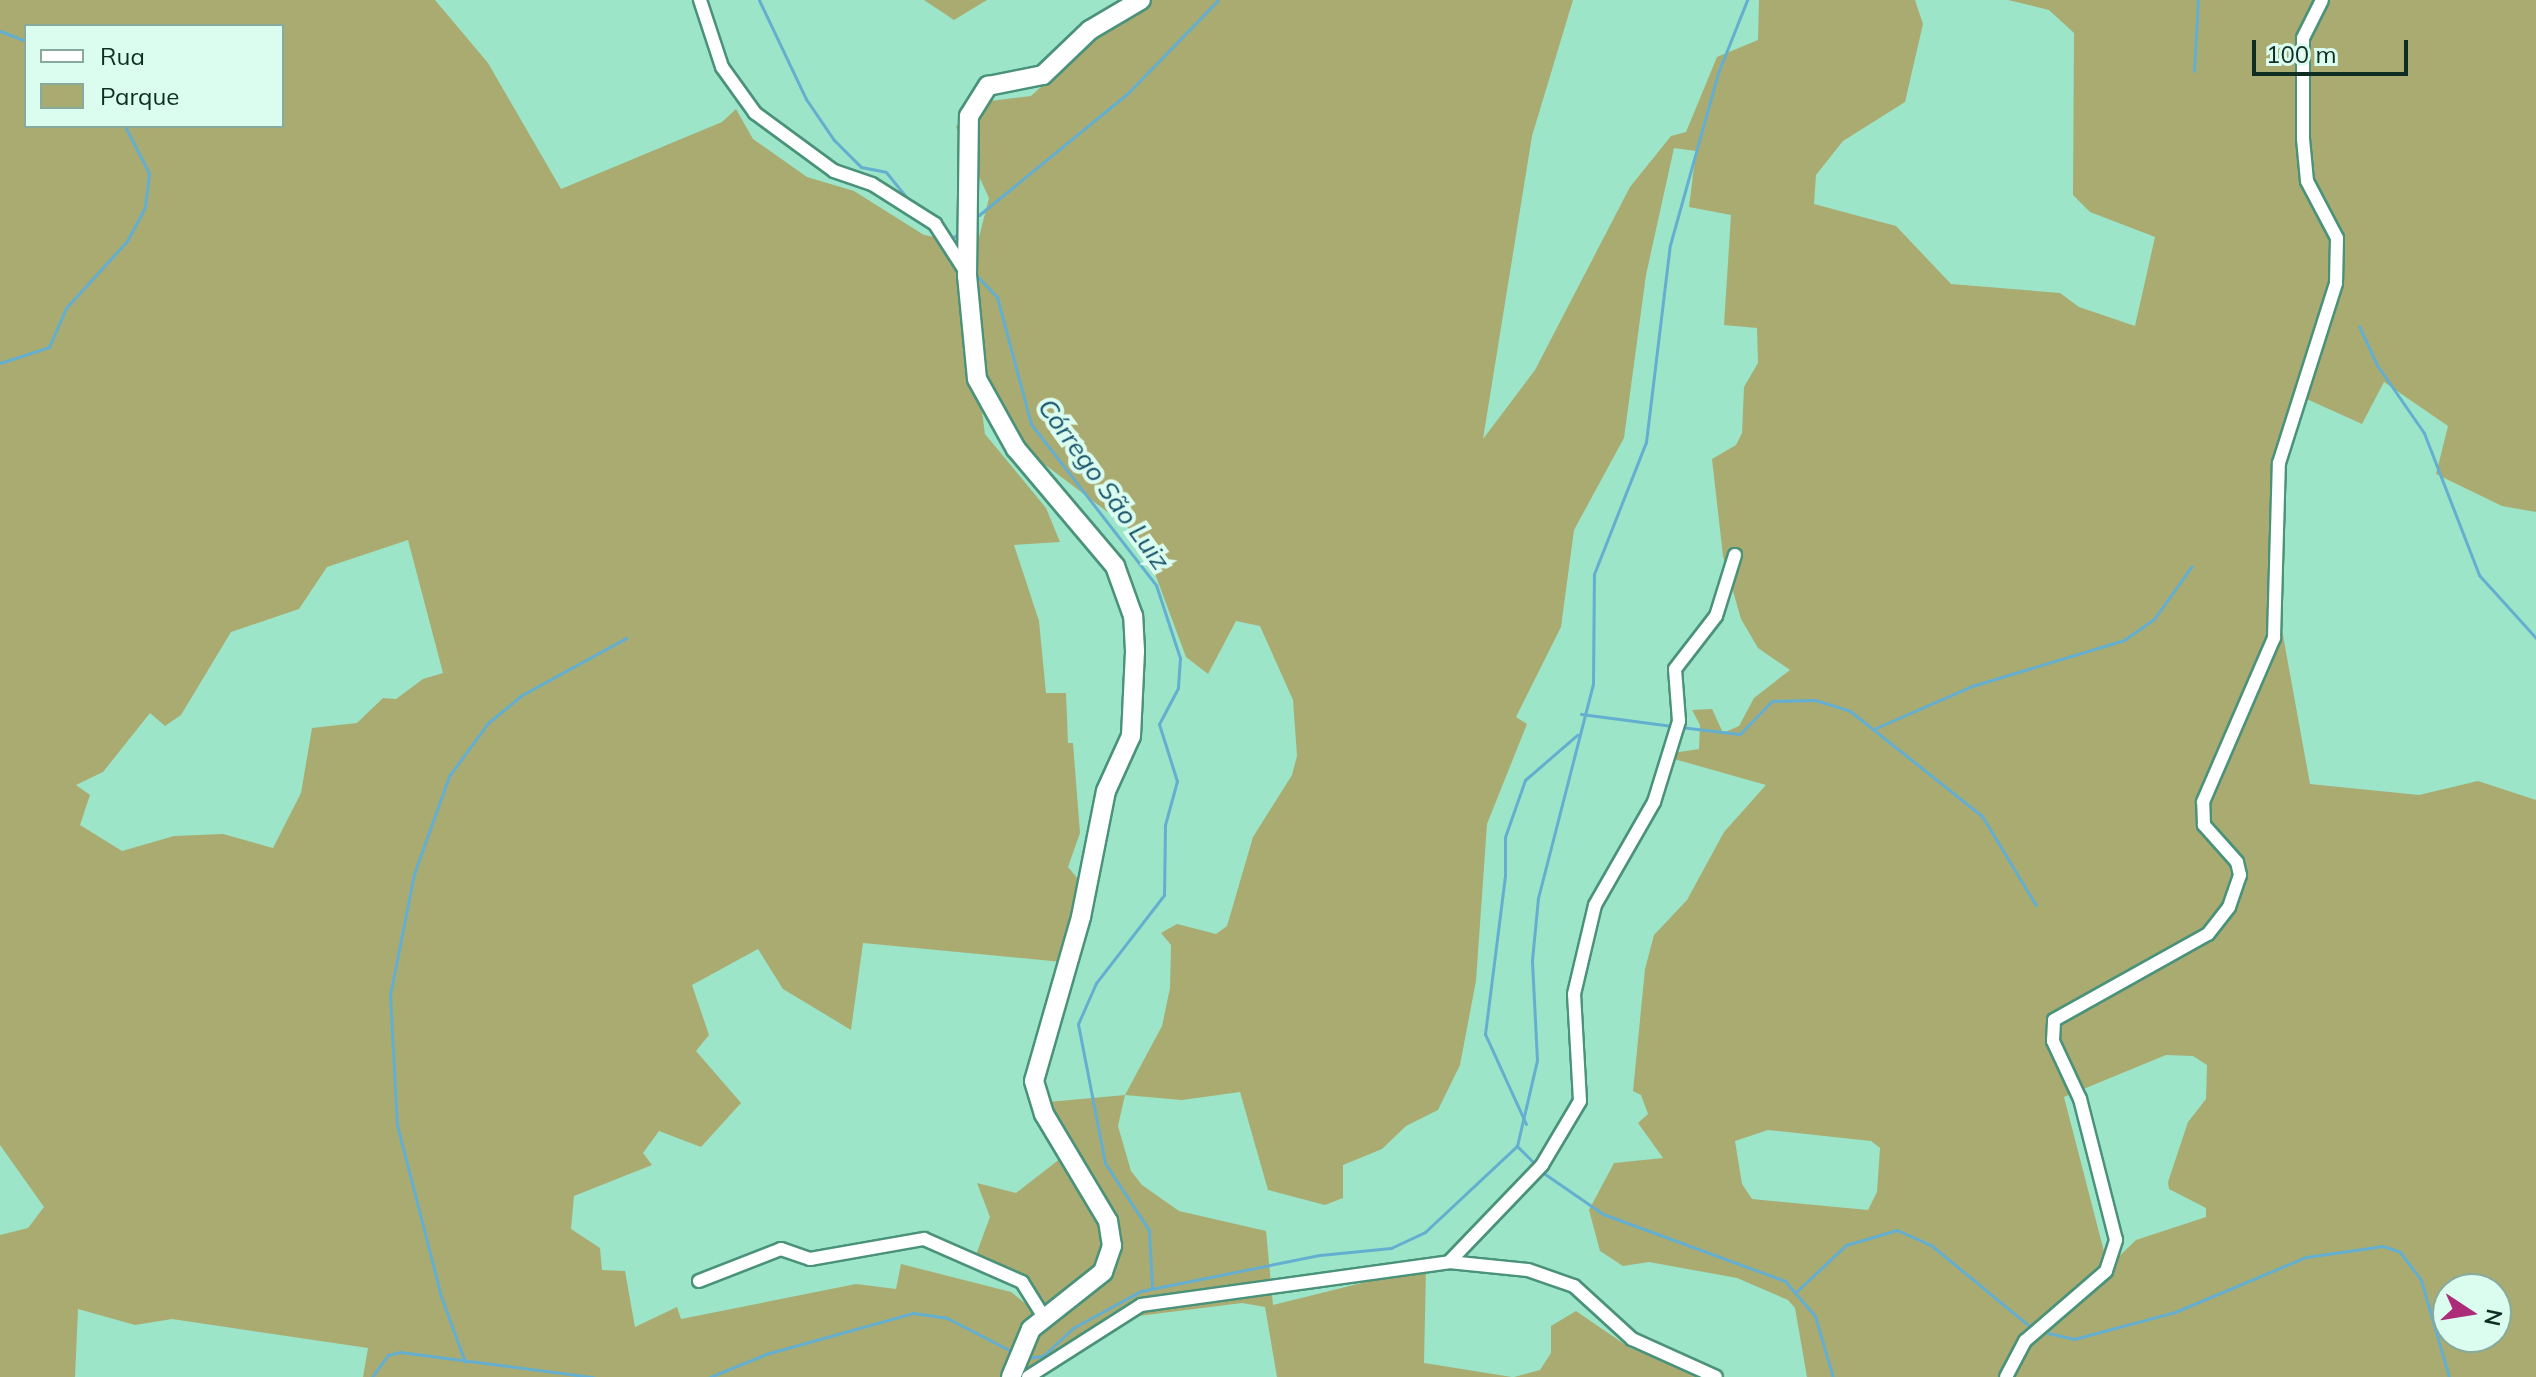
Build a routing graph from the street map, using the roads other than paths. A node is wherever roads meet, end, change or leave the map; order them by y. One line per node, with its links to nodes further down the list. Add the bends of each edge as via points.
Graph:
1 (700, 0): 4 (street, via 722,67 748,106 834,171 872,184 935,224)
2 (1141, 0): 4 (street, via 1090,30 1043,75 999,82 979,93 969,116)
3 (2322, 0): 12 (street, via 2303,38 2303,139 2307,181 2337,238 2336,283 2279,463 2274,638 2203,802 2204,825 2237,862 2240,875 2229,907 2208,934 2054,1020 2053,1041 2080,1099 2116,1240 2106,1271 2025,1341)
4 (967, 276): 8 (street, via 977,379 1016,449 1115,566 1133,616 1131,736 1106,791 1081,917 1034,1081 1044,1114 1108,1221 1112,1246 1103,1272)
5 (1735, 555): 6 (street, via 1716,616 1675,669 1679,721 1659,790 1591,918 1574,994 1581,1082 1576,1114 1542,1165)
6 (1449, 1262): 10 (street, via 1141,1305); 11 (street, via 1528,1270 1574,1286 1632,1339)
7 (699, 1281): 8 (street, via 781,1249 810,1259 924,1239 1022,1282)
8 (1043, 1315): 9 (street, via 1024,1340)
9 (1011, 1377)
10 (1028, 1377)
11 (1716, 1377)
12 (2006, 1377)

